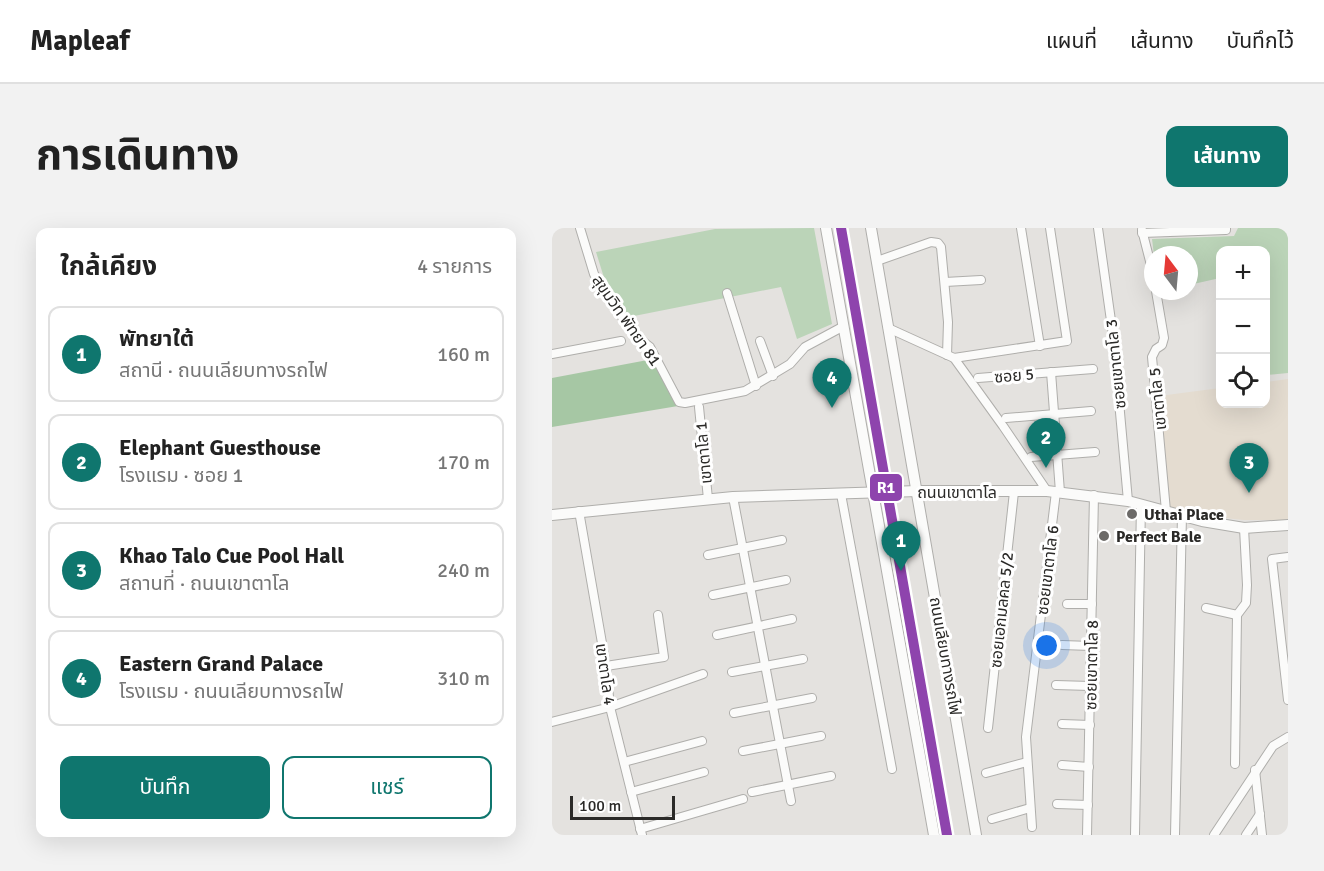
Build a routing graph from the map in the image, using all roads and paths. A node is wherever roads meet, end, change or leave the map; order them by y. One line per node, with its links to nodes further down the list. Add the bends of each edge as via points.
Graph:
1 (580, 228): 27 (street, สุขุมวิท พัทยา 81, via 594,274 633,334 650,347 679,402 685,404)
2 (826, 228): 16 (street)
3 (871, 228): 11 (street, ถนนเลียบทางรถไฟ)
4 (1021, 228): 20 (street)
5 (1050, 228): 20 (street, via 1067,341)
6 (1098, 228): 43 (street, ซอยเขาตาโล 3, via 1113,335)
7 (1226, 229): 9 (street)
8 (1142, 230): 9 (street); 10 (street)
9 (1180, 230)
10 (1146, 246)
11 (876, 261): 13 (street, via 938,243); 17 (street, ถนนเลียบทางรถไฟ)
12 (981, 280): 13 (street)
13 (945, 282): 22 (street)
14 (727, 292): 27 (street)
15 (1158, 300): 46 (street, เขาตาโล 5, via 1164,338 1152,357)
16 (844, 326): 25 (street, สุขุมวิท พัทยา 81, via 806,346); 38 (street)
17 (888, 328): 22 (street); 35 (street, ถนนเลียบทางรถไฟ)
18 (621, 341): 21 (street)
19 (760, 341): 25 (street)
20 (1040, 346): 22 (street)
21 (552, 354)
22 (951, 356): 37 (street)
23 (1094, 369): 24 (street, ซอย 5)
24 (1051, 372): 26 (street, ซอย 5); 30 (street, ซอยเขาตาโล 6)
25 (773, 376): 27 (street, สุขุมวิท พัทยา 81)
26 (978, 378)
27 (756, 386)
28 (699, 407): 42 (street, เขาตาโล 1)
29 (1091, 411): 30 (street)
30 (1054, 414): 31 (street); 33 (street, ซอยเขาตาโล 6)
31 (1006, 418)
32 (1095, 452): 33 (street)
33 (1057, 455): 34 (street); 37 (street, ซอยเขาตาโล 6)
34 (1031, 457)
35 (918, 491): 36 (street, ถนนเขาตาโล); 38 (street, ถนนเขาตาโล); 112 (street, ถนนเลียบทางรถไฟ)
36 (1014, 492): 37 (street, ถนนเขาตาโล); 83 (street, ซอยเอกมลคล 5/2)
37 (1054, 492): 40 (street, ถนนเขาตาโล); 90 (street, ซอยเขาตาโล 6)
38 (874, 493): 39 (street, ถนนเขาตาโล); 111 (street)
39 (841, 494): 41 (street, ถนนเขาตาโล); 94 (street)
40 (1094, 495): 43 (street, ถนนเขาตาโล); 59 (street, ซอยเขาตาโล 8)
41 (733, 497): 42 (street, ถนนเขาตาโล); 52 (street)
42 (708, 499): 45 (street, ถนนเขาตาโล)
43 (1128, 501): 44 (street, ถนนเขาตาโล)
44 (1141, 504): 46 (street, ถนนเขาตาโล); 114 (street)
45 (579, 511): 47 (street, ถนนเขาตาโล); 69 (street, เขาตาโล 4)
46 (1166, 511): 48 (street, ถนนเขาตาโล)
47 (552, 515)
48 (1182, 515): 50 (street, ถนนเขาตาโล); 115 (street)
49 (1288, 525): 50 (street, ถนนเขาตาโล)
50 (1244, 528): 62 (street, via 1246,603)
51 (782, 540): 52 (street)
52 (743, 548): 53 (street); 56 (street)
53 (708, 555)
54 (1288, 557): 76 (street, via 1272,559)
55 (786, 580): 56 (street)
56 (750, 587): 57 (street); 64 (street)
57 (713, 594)
58 (1067, 604): 59 (street)
59 (1092, 604): 67 (street, ซอยเขาตาโล 8)
60 (1206, 608): 62 (street)
61 (658, 615): 69 (street, via 664,657)
62 (1237, 615): 91 (street)
63 (792, 619): 64 (street)
64 (758, 626): 65 (street); 70 (street)
65 (717, 635)
66 (1062, 645): 67 (street)
67 (1091, 646): 74 (street, ซอยเขาตาโล 8)
68 (803, 659): 70 (street)
69 (606, 666): 78 (street, เขาตาโล 4)
70 (765, 666): 71 (street); 77 (street)
71 (732, 672)
72 (703, 674): 78 (street)
73 (1056, 685): 74 (street)
74 (1090, 686): 82 (street, ซอยเขาตาโล 8)
75 (812, 698): 77 (street)
76 (1288, 700)
77 (773, 706): 79 (street); 87 (street)
78 (610, 707): 80 (street); 89 (street, เขาตาโล 4)
79 (734, 713)
80 (552, 722)
81 (1062, 724): 82 (street)
82 (1090, 725): 93 (street, ซอยเขาตาโล 8)
83 (988, 728)
84 (821, 736): 87 (street)
85 (1288, 737): 95 (street, via 1273,746)
86 (702, 741): 89 (street)
87 (780, 744): 88 (street); 99 (street)
88 (743, 751)
89 (624, 762): 100 (street, เขาตาโล 4)
90 (1026, 762): 97 (street); 106 (street, ซอยเขาตาโล 6)
91 (1236, 764)
92 (1062, 765): 93 (street)
93 (1089, 767): 105 (street, ซอยเขาตาโล 8)
94 (892, 769)
95 (1255, 770): 107 (street); 116 (street)
96 (704, 772): 100 (street)
97 (986, 773)
98 (831, 776): 99 (street)
99 (788, 785): 101 (street); 103 (street)
100 (632, 792): 110 (street, เขาตาโล 4)
101 (752, 792)
102 (743, 799): 110 (street)
103 (791, 801)
104 (1057, 804): 105 (street)
105 (1088, 805): 113 (street, ซอยเขาตาโล 8)
106 (1030, 808): 108 (street); 109 (street, ซอยเขาตาโล 6)
107 (1260, 814): 117 (street); 118 (street)
108 (992, 819)
109 (1032, 827)
110 (641, 832)
111 (934, 835)
112 (976, 835)
113 (1087, 835)
114 (1135, 835)
115 (1175, 835)
116 (1214, 835)
117 (1246, 835)
118 (1262, 835)

